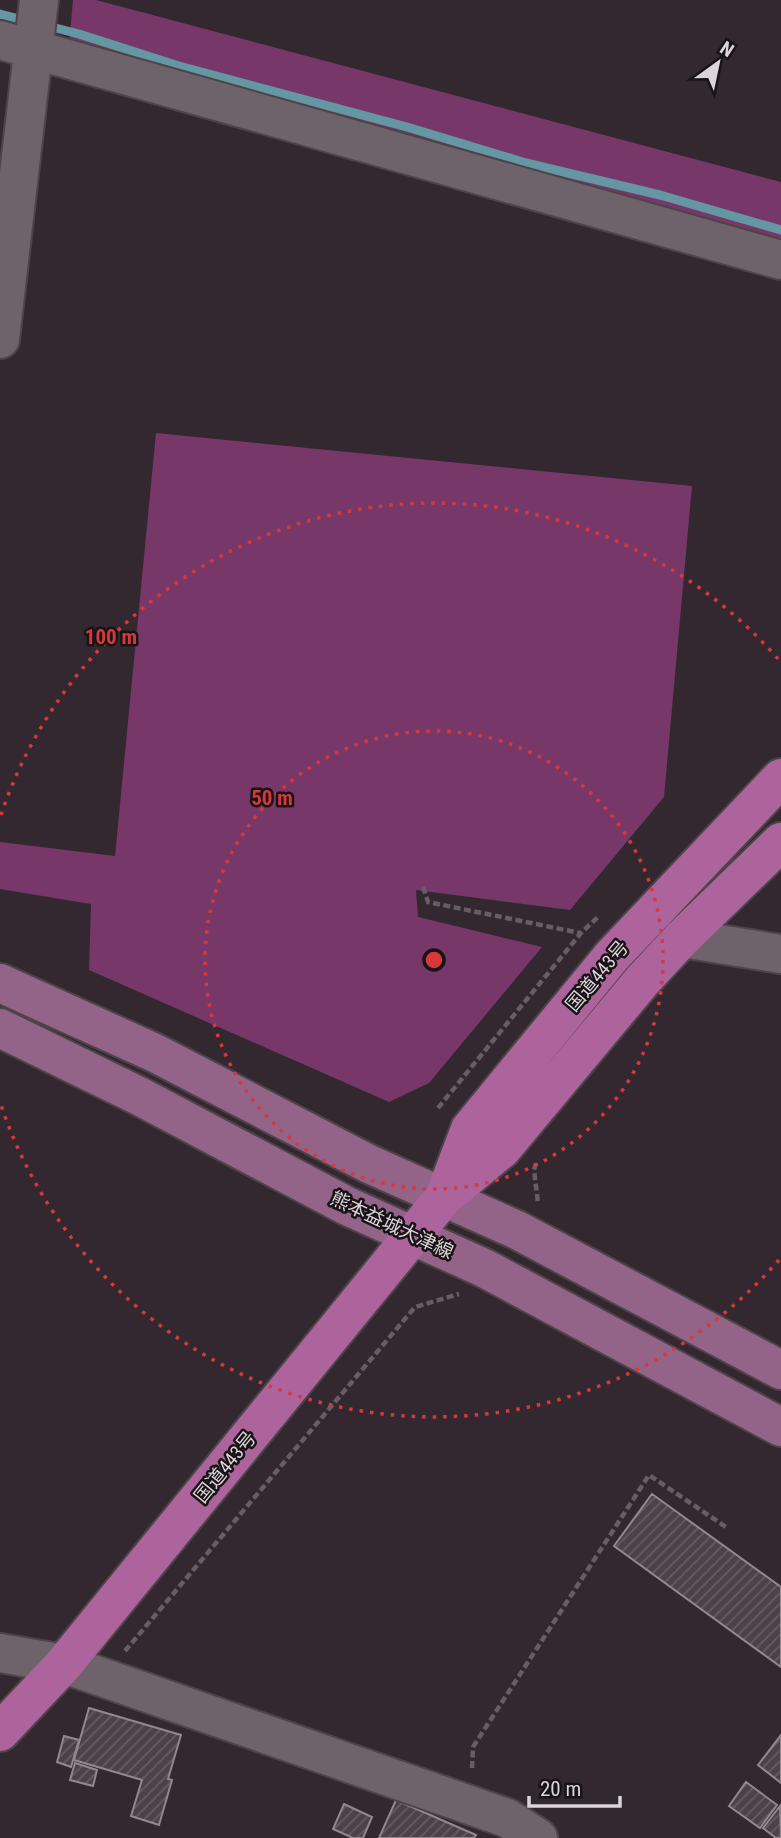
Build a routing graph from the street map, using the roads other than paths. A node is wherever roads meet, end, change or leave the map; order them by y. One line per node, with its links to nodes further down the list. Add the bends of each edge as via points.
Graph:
1 (29, 26): 2 (street); 3 (street)
2 (781, 260)
3 (0, 339)
4 (781, 778): 10 (highway, 国道443号, via 612,956 470,1129)
5 (781, 842): 6 (highway, 国道443号)
6 (682, 938): 7 (street); 10 (highway, 国道443号, via 502,1149)
7 (781, 954)
8 (0, 983): 10 (main road)
9 (0, 1028): 11 (main road, 熊本益城大津線, via 347,1206)
10 (444, 1197): 11 (highway, 国道443号); 12 (main road, via 517,1230)
11 (413, 1234): 13 (main road, 熊本益城大津線); 15 (highway, 国道443号)
12 (781, 1370)
13 (781, 1427)
14 (0, 1653): 15 (street)
15 (64, 1664): 16 (highway, 国道443号); 17 (street, via 507,1818)
16 (0, 1732)
17 (538, 1838)

